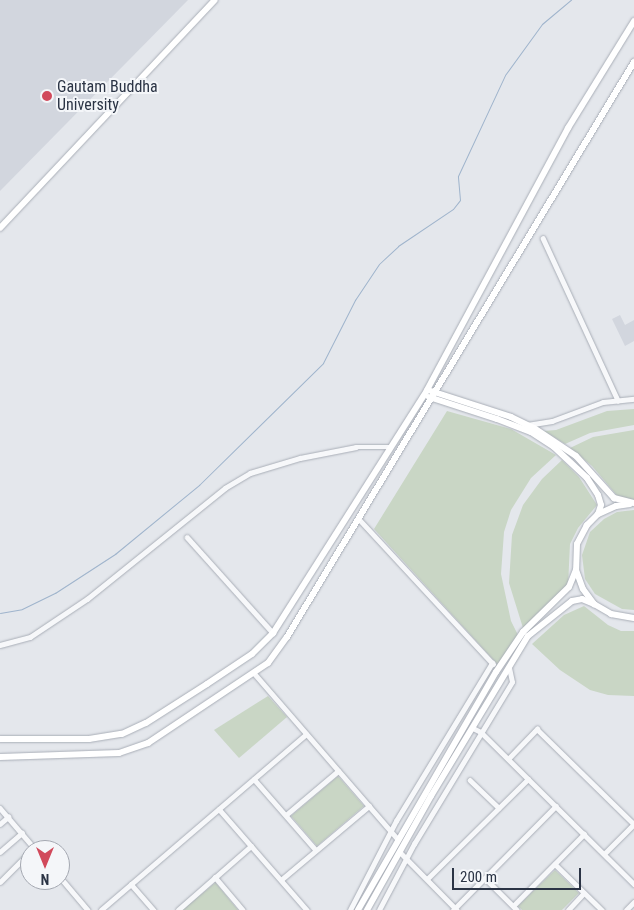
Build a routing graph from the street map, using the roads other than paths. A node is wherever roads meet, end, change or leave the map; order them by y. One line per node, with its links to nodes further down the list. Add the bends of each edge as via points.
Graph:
1 (215, 0): 4 (main road)
2 (634, 21): 6 (main road, via 568,128)
3 (634, 62): 6 (main road)
4 (0, 228)
5 (543, 238): 8 (street)
6 (429, 394): 9 (main road); 10 (main road); 12 (main road, via 531,432 554,447 587,478 598,495 601,505); 13 (main road)
7 (634, 399): 8 (street)
8 (618, 400): 9 (street, via 603,402 552,421)
9 (528, 425): 11 (main road, via 576,456 614,498)
10 (391, 447): 18 (main road); 19 (street, via 356,447 300,458 250,473 225,488 87,598 30,637)
11 (634, 503): 12 (main road)
12 (598, 514): 15 (main road, via 577,544)
13 (358, 518): 20 (street); 23 (main road, via 287,637 268,663)
14 (187, 537): 18 (street)
15 (576, 570): 16 (main road, via 582,589); 22 (main road, via 569,587 524,632)
16 (594, 604): 17 (main road, via 611,614); 21 (main road, via 582,599 560,608 528,636)
17 (634, 618)
18 (272, 633): 27 (main road, via 252,654 146,723 122,734 89,739)
19 (0, 645)
20 (492, 663): 22 (street); 43 (street)
21 (508, 667): 24 (main road); 25 (street, via 512,682)
22 (498, 669): 46 (main road)
23 (254, 673): 26 (street); 28 (main road, via 148,743 120,753)
24 (473, 728): 25 (street); 51 (main road)
25 (481, 732): 29 (street); 53 (street)
26 (306, 734): 30 (street); 31 (street)
27 (0, 739)
28 (0, 757)
29 (508, 758): 32 (street); 42 (street, via 537,729)
30 (338, 771): 34 (street); 39 (street)
31 (254, 779): 38 (street); 39 (street)
32 (528, 779): 35 (street); 37 (street)
33 (470, 780): 37 (street)
34 (369, 806): 43 (street); 49 (street)
35 (556, 806): 45 (street); 57 (street)
36 (0, 808): 40 (street)
37 (498, 808): 58 (street)
38 (219, 809): 48 (street); 61 (street)
39 (286, 815): 49 (street)
40 (8, 817): 41 (street); 44 (street)
41 (0, 824)
42 (634, 824): 52 (street)
43 (390, 831): 46 (street); 74 (street)
44 (22, 833): 47 (street); 50 (street)
45 (584, 834): 52 (street); 55 (street)
46 (398, 839): 75 (main road)
47 (27, 840)
48 (251, 846): 56 (street); 59 (street)
49 (316, 850): 59 (street)
50 (0, 852)
51 (400, 852): 53 (street); 76 (main road)
52 (604, 854): 62 (street)
53 (406, 859): 58 (street); 77 (street)
54 (20, 863): 60 (street)
55 (555, 864): 64 (street); 66 (street)
56 (215, 877): 71 (street); 72 (street)
57 (484, 878): 66 (street); 67 (street)
58 (427, 879): 67 (street)
59 (281, 880): 73 (street)
60 (0, 882)
61 (131, 884): 69 (street); 70 (street)
62 (634, 884)
63 (70, 889): 68 (street)
64 (584, 893): 78 (street); 79 (street)
65 (634, 902): 80 (street)
66 (515, 908)
67 (455, 909)
68 (88, 910)
69 (101, 910)
70 (154, 910)
71 (178, 910)
72 (244, 910)
73 (306, 910)
74 (350, 910)
75 (358, 910)
76 (367, 910)
77 (379, 910)
78 (568, 910)
79 (602, 910)
80 (626, 910)

